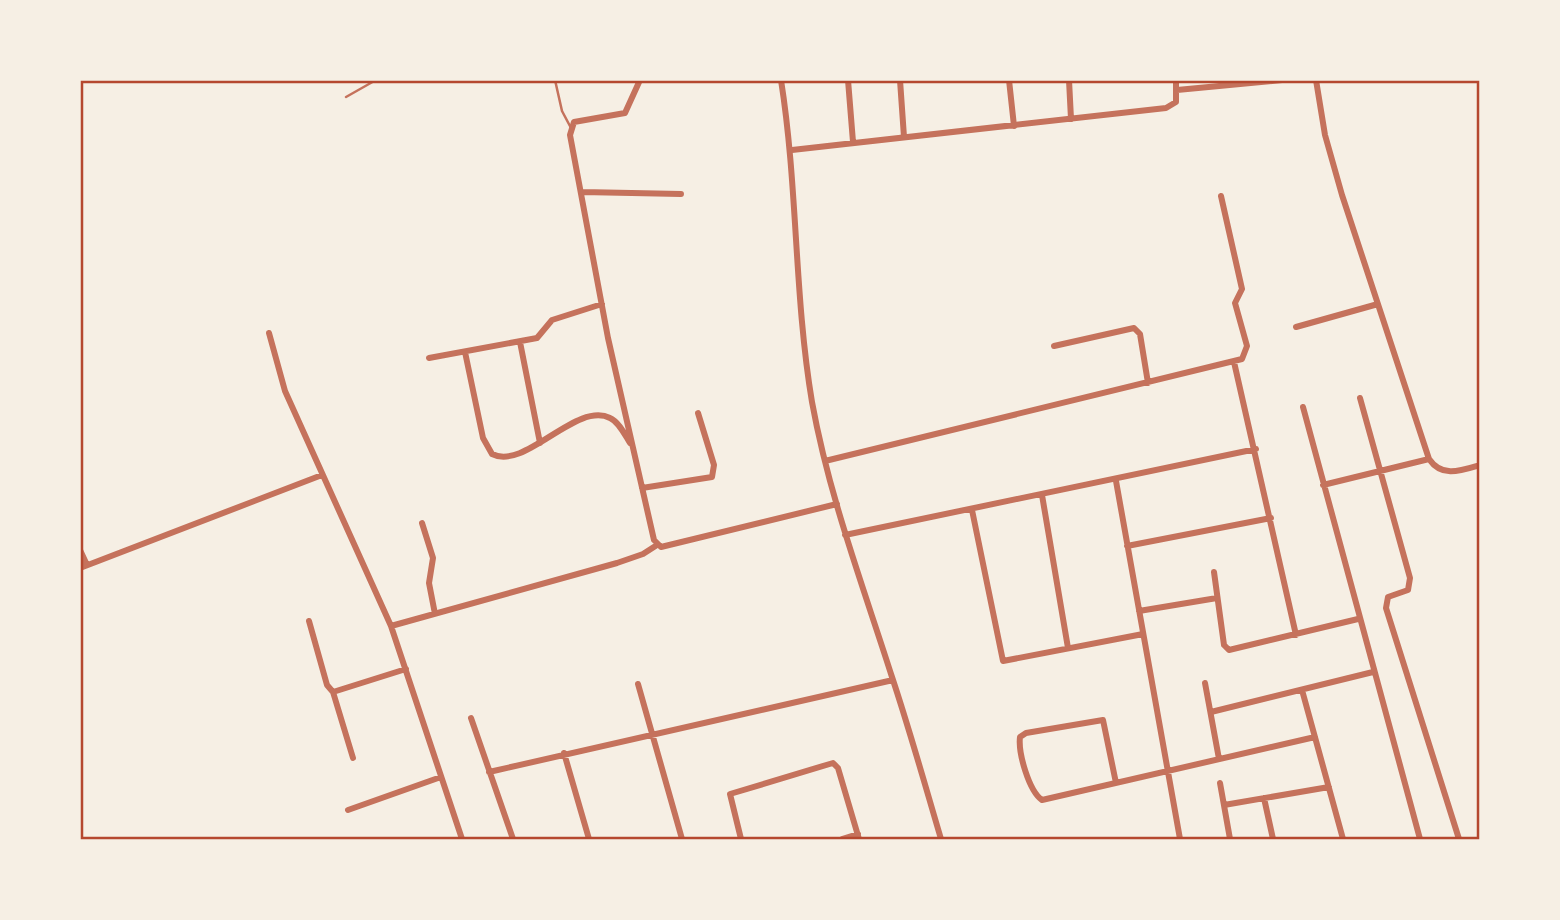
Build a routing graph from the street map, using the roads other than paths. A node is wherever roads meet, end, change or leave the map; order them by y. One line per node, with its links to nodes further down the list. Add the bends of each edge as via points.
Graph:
1 (376, 80): 13 (lane)
2 (555, 80): 16 (lane)
3 (639, 80): 16 (street, via 625,113 580,120)
4 (781, 80): 19 (street)
5 (848, 80): 18 (street)
6 (900, 80): 17 (street)
7 (1009, 80): 15 (street)
8 (1069, 80): 14 (street)
9 (1176, 80): 12 (street)
10 (1282, 80): 12 (street)
11 (1316, 80): 24 (street, via 1325,135)
12 (1177, 90): 14 (street, via 1176,102 1166,108)
13 (346, 97)
14 (1071, 119): 15 (street)
15 (1014, 126): 17 (street)
16 (571, 128): 20 (street)
17 (904, 137): 18 (street)
18 (853, 142): 19 (street)
19 (792, 150): 40 (street, via 799,307)
20 (582, 192): 21 (street); 23 (street)
21 (681, 194)
22 (1221, 196): 31 (street, via 1242,289 1236,308 1247,346 1242,359)
23 (602, 304): 27 (street, via 552,320 537,338); 37 (street)
24 (1378, 304): 25 (street); 39 (street)
25 (1296, 327)
26 (270, 333): 43 (street, via 285,391)
27 (520, 342): 29 (street); 36 (street)
28 (1054, 346): 32 (street, via 1134,328 1140,334)
29 (465, 352): 30 (street); 36 (street, via 483,438 492,454 506,456)
30 (429, 358)
31 (1234, 362): 32 (street); 38 (street)
32 (1148, 383): 40 (street)
33 (1360, 398): 42 (street)
34 (1303, 407): 45 (street)
35 (698, 413): 46 (street, via 714,465 712,477)
36 (540, 443): 37 (street, via 597,415 616,422)
37 (633, 446): 46 (street)
38 (1256, 449): 44 (street); 50 (street)
39 (1429, 459): 41 (street, via 1445,472); 42 (street)
40 (825, 461): 48 (street)
41 (1479, 465)
42 (1382, 470): 45 (street); 103 (street, via 1410,585 1388,597 1386,608)
43 (323, 475): 56 (street); 63 (street)
44 (1116, 481): 47 (street); 54 (street)
45 (1323, 485): 61 (street)
46 (642, 488): 53 (street)
47 (1042, 495): 49 (street); 66 (street)
48 (837, 504): 52 (street); 53 (street)
49 (972, 510): 52 (street); 66 (street, via 1000,657 1009,661)
50 (1270, 518): 54 (street); 65 (street)
51 (422, 523): 60 (street, via 433,558 429,583)
52 (845, 535): 69 (street)
53 (657, 545): 60 (street, via 617,563)
54 (1127, 546): 59 (street)
55 (80, 551): 56 (street)
56 (84, 567)
57 (1214, 572): 58 (street)
58 (1217, 598): 59 (street); 65 (street, via 1226,648)
59 (1139, 611): 64 (street)
60 (435, 614): 63 (street)
61 (1358, 619): 65 (street); 68 (street)
62 (309, 621): 73 (street)
63 (391, 626): 67 (street)
64 (1143, 635): 66 (street); 81 (street)
65 (1296, 635)
66 (1069, 648)
67 (406, 669): 73 (street); 83 (street)
68 (1373, 672): 72 (street); 102 (street)
69 (893, 680): 76 (street); 97 (street)
70 (1205, 682): 74 (street)
71 (638, 684): 76 (street)
72 (1302, 690): 74 (street); 77 (street)
73 (333, 692): 79 (street)
74 (1211, 712): 80 (street)
75 (471, 718): 82 (street)
76 (652, 733): 78 (street); 94 (street)
77 (1315, 737): 80 (street); 86 (street)
78 (564, 753): 82 (street); 93 (street)
79 (353, 758)
80 (1219, 759): 81 (street)
81 (1167, 771): 84 (street); 98 (street)
82 (489, 772): 92 (street)
83 (442, 777): 89 (street); 91 (street)
84 (1116, 783): 84 (street, via 1103,720 1020,737 1035,794 1042,800)
85 (1220, 783): 88 (street)
86 (1329, 788): 87 (street); 101 (street)
87 (1264, 798): 88 (street); 100 (street)
88 (1224, 805): 99 (street)
89 (348, 810)
90 (858, 837): 95 (street, via 833,763 730,794); 96 (street)
91 (463, 839)
92 (513, 839)
93 (589, 839)
94 (682, 839)
95 (741, 839)
96 (842, 839)
97 (941, 839)
98 (1180, 839)
99 (1230, 839)
100 (1273, 839)
101 (1343, 839)
102 (1420, 839)
103 (1460, 839)

